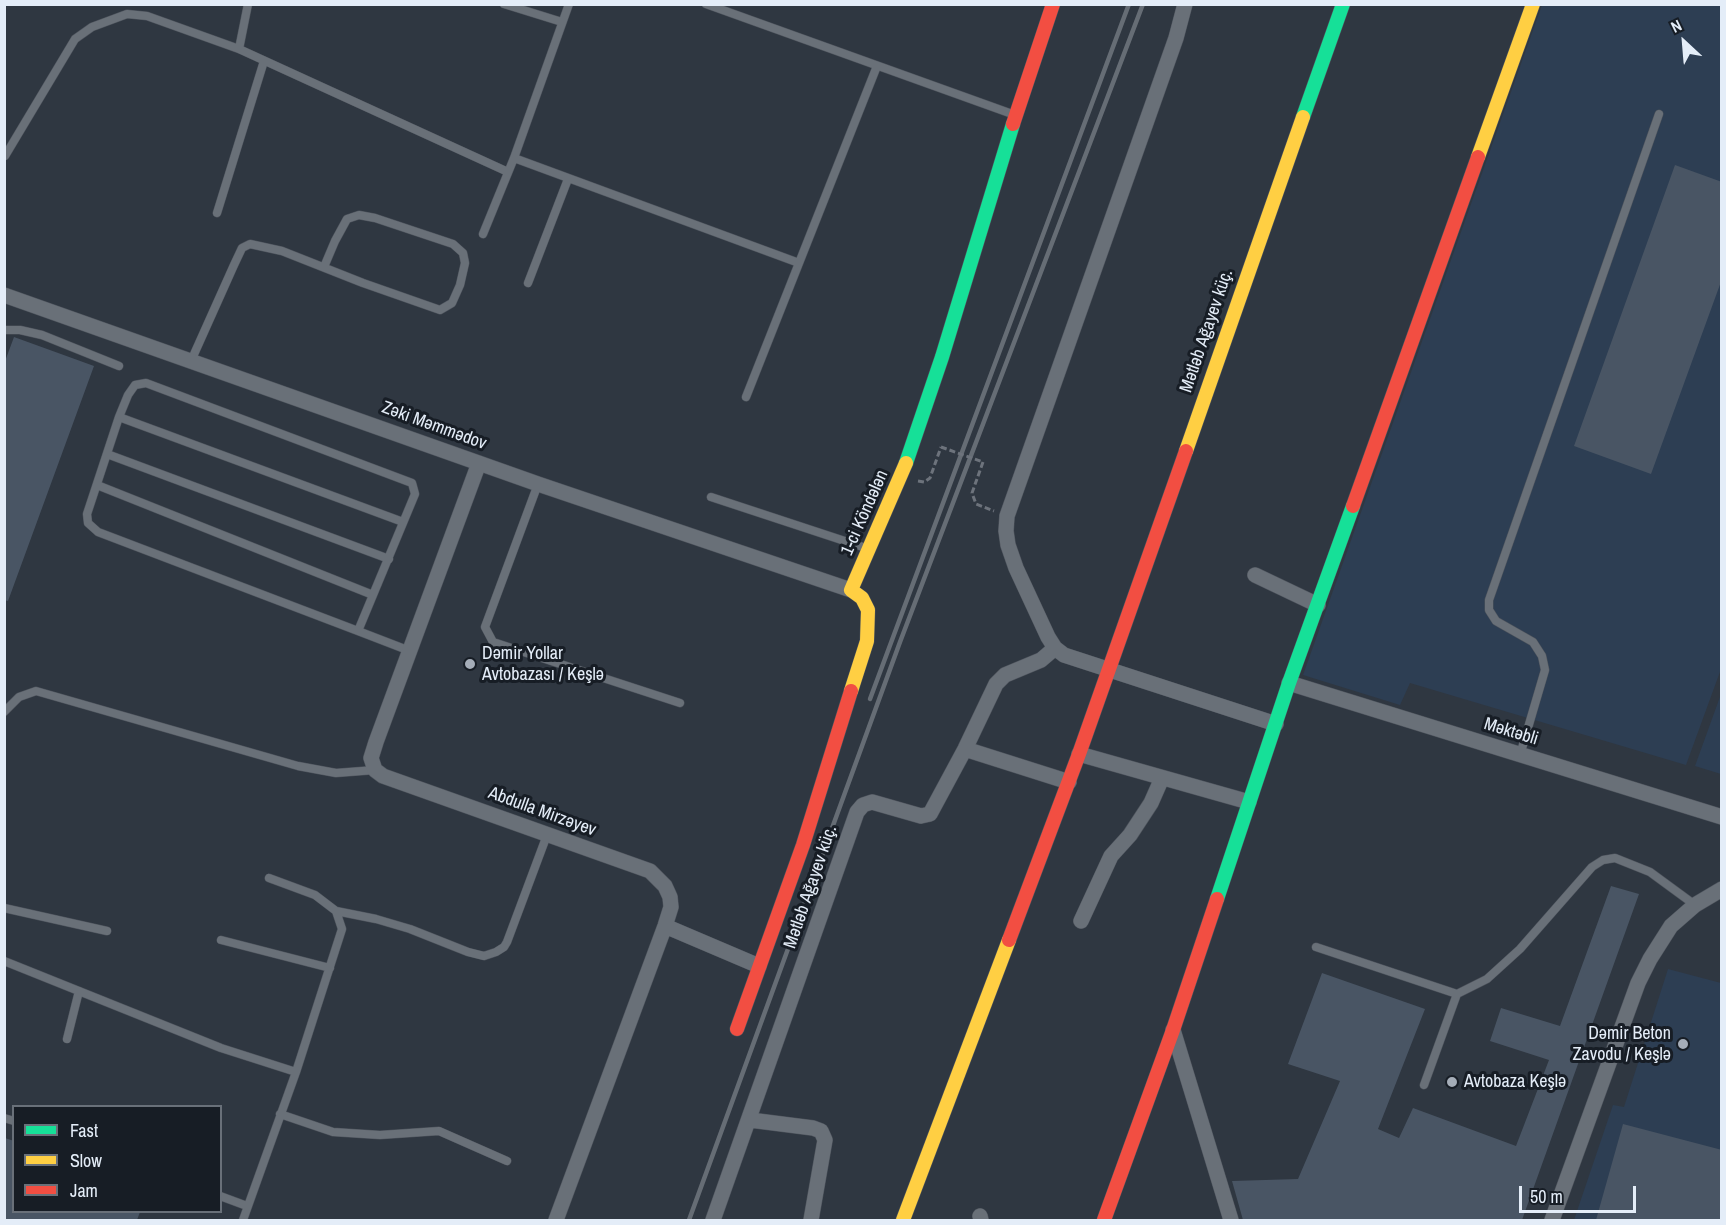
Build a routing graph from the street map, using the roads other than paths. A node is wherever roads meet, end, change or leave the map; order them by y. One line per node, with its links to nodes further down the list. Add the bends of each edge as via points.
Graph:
1 (248, 4): 10 (lane)
2 (504, 4): 9 (lane)
3 (568, 4): 9 (lane)
4 (706, 4): 12 (lane)
5 (1053, 4): 14 (street, 1-ci Köndələn)
6 (1185, 4): 43 (street, via 1007,516 1008,545 1016,568)
7 (1343, 4): 45 (street, Mətləb Ağayev küç.)
8 (1533, 4): 41 (street)
9 (562, 22): 16 (lane)
10 (239, 49): 11 (lane); 15 (lane, via 147,16 127,14 92,27 75,39)
11 (264, 61): 17 (lane); 19 (lane)
12 (877, 66): 14 (lane); 21 (lane)
13 (1659, 114): 52 (lane, via 1489,600 1489,610 1496,621 1533,642 1545,670)
14 (1016, 115): 36 (street, 1-ci Köndələn, via 902,476)
15 (5, 156)
16 (514, 158): 17 (lane); 18 (lane)
17 (508, 172): 20 (lane)
18 (568, 179): 21 (lane); 23 (lane)
19 (217, 213)
20 (483, 234)
21 (799, 263): 28 (lane)
22 (324, 267): 22 (lane, via 440,310 452,303 465,263 463,253 453,244 359,215 347,219); 26 (lane, via 282,250 250,244 242,248)
23 (528, 283)
24 (4, 295): 26 (street, Zəki Məmmədov)
25 (4, 330): 27 (lane, via 42,335)
26 (191, 361): 31 (street, Zəki Məmmədov)
27 (118, 366)
28 (746, 397)
29 (119, 417): 30 (lane); 35 (lane); 35 (lane, via 135,385 146,383 412,483 415,494)
30 (107, 454): 33 (lane); 37 (lane)
31 (479, 463): 32 (street, Zəki Məmmədov); 44 (street)
32 (538, 484): 39 (street, Zəki Məmmədov); 47 (lane, via 485,627 493,642)
33 (97, 485): 40 (lane); 42 (lane, via 87,514 88,523 98,532)
34 (711, 497): 36 (lane)
35 (403, 522): 37 (lane)
36 (869, 549): 39 (street, 1-ci Köndələn)
37 (389, 558): 40 (lane)
38 (1255, 575): 41 (street)
39 (851, 590): 70 (street, via 862,598 868,610 867,640 803,845)
40 (373, 595): 42 (lane)
41 (1318, 605): 46 (street)
42 (358, 631): 44 (lane)
43 (1055, 648): 45 (street, via 1075,660); 50 (street, Mətləb Ağayev küç., via 996,684)
44 (410, 651): 53 (street, via 376,742 372,758)
45 (1108, 670): 49 (street); 51 (street, Mətləb Ağayev küç.)
46 (1289, 683): 49 (street); 52 (street, Məktəbli)
47 (681, 703)
48 (4, 712): 53 (lane, via 19,697 36,691 298,766 336,773)
49 (1276, 724): 56 (street)
50 (965, 749): 55 (street); 80 (street, Mətləb Ağayev küç., via 930,814 921,816 872,802 857,812)
51 (1079, 754): 54 (street); 55 (street, Mətləb Ağayev küç.)
52 (1520, 755): 57 (street, Məktəbli)
53 (375, 770): 58 (street, Abdulla Mirzəyev, via 382,776)
54 (1162, 778): 56 (street); 64 (street, via 1151,803 1111,856)
55 (1069, 782): 88 (street, Mətləb Ağayev küç.)
56 (1249, 802): 75 (street)
57 (1722, 817)
58 (547, 835): 63 (lane, via 507,942 496,952 484,956 468,952 410,929); 65 (street, Abdulla Mirzəyev, via 657,877 670,897)
59 (268, 878): 63 (lane, via 315,895)
60 (1722, 889): 61 (street)
61 (1695, 905): 73 (lane, via 1650,872 1615,858 1603,860 1592,867 1520,949 1487,979); 91 (street, via 1671,926 1638,983)
62 (4, 908): 66 (lane)
63 (336, 911): 71 (lane, via 342,929)
64 (1081, 921)
65 (665, 926): 70 (street); 85 (street, Abdulla Mirzəyev)
66 (107, 931)
67 (221, 940): 71 (lane)
68 (1316, 947): 73 (lane)
69 (4, 961): 72 (lane)
70 (759, 966): 74 (street)
71 (330, 968): 77 (lane)
72 (79, 990): 76 (lane); 77 (lane, via 221,1048)
73 (1457, 994): 78 (lane)
74 (737, 1029)
75 (1173, 1030): 89 (street); 90 (street)
76 (67, 1039)
77 (296, 1072): 79 (lane)
78 (1424, 1085)
79 (280, 1114): 81 (lane, via 333,1132 380,1135 439,1131); 83 (lane)
80 (750, 1120): 86 (street, Mətləb Ağayev küç.); 87 (street, via 821,1131 825,1140)
81 (507, 1161)
82 (222, 1197): 83 (lane)
83 (247, 1206): 84 (lane)
84 (243, 1221)
85 (556, 1221)
86 (713, 1221)
87 (811, 1221)
88 (903, 1221)
89 (1104, 1221)
90 (1231, 1221)
91 (1552, 1221)

